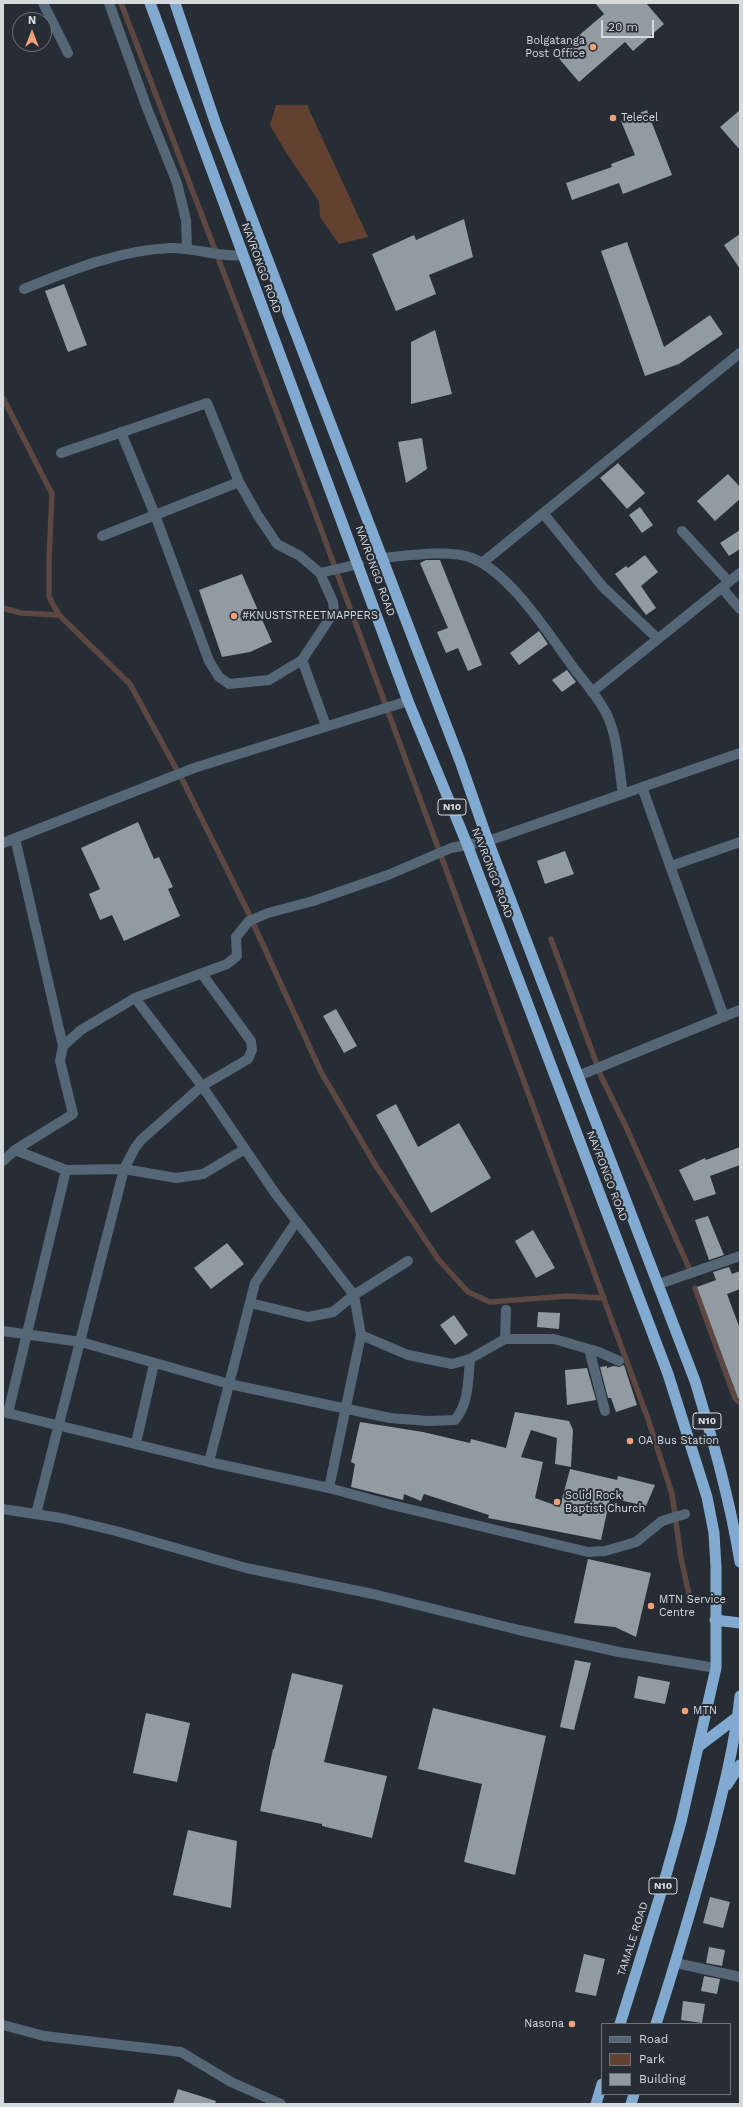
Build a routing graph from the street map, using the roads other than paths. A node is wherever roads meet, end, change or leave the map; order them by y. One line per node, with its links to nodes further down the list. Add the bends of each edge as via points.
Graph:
1 (44, 3): 5 (street)
2 (109, 3): 6 (street, via 177,183 186,220)
3 (150, 3): 7 (highway, NAVRONGO ROAD / N10)
4 (174, 3): 17 (highway, NAVRONGO ROAD / N10, via 216,125)
5 (68, 53)
6 (187, 249): 7 (street, via 231,256); 8 (street, via 170,248 121,255)
7 (243, 255): 19 (highway, NAVRONGO ROAD / N10)
8 (24, 289)
9 (740, 353): 13 (street)
10 (121, 432): 11 (street); 12 (street, via 207,403); 14 (street)
11 (61, 453)
12 (239, 482): 14 (street); 20 (street, via 277,544 300,556)
13 (543, 513): 18 (street); 24 (street, via 603,587)
14 (155, 515): 16 (street); 25 (street, via 209,661 219,677 229,684 269,680)
15 (682, 531): 22 (street)
16 (102, 536)
17 (381, 558): 18 (street, via 442,553 470,557); 33 (highway, NAVRONGO ROAD / N10)
18 (482, 563): 26 (street, via 489,566 514,591)
19 (359, 564): 20 (street); 27 (highway, NAVRONGO ROAD / N10)
20 (320, 573): 25 (street, via 333,602 334,612)
21 (740, 574): 22 (street)
22 (726, 585): 23 (street); 24 (street)
23 (740, 609)
24 (657, 638): 26 (street)
25 (302, 660): 28 (street)
26 (592, 692): 31 (street, via 608,717)
27 (408, 701): 28 (street); 36 (highway, NAVRONGO ROAD / N10)
28 (326, 726): 32 (street, via 194,768)
29 (740, 753): 30 (street)
30 (642, 787): 31 (street); 37 (street)
31 (623, 794): 33 (street)
32 (16, 838): 35 (street); 42 (street)
33 (488, 840): 36 (street); 43 (highway, NAVRONGO ROAD / N10)
34 (740, 842): 37 (street)
35 (3, 843)
36 (467, 844): 38 (street, via 451,848 388,875 249,921 236,937 237,956 227,964); 78 (highway, NAVRONGO ROAD / N10, via 668,1374 707,1497 714,1534)
37 (671, 866): 41 (street)
38 (202, 974): 39 (street); 44 (street, via 251,1041 252,1050 248,1059)
39 (135, 998): 42 (street, via 81,1030); 44 (street)
40 (740, 1010): 41 (street)
41 (724, 1016): 43 (street)
42 (63, 1046): 46 (street, via 60,1061 73,1114)
43 (578, 1076): 53 (highway, NAVRONGO ROAD / N10)
44 (202, 1086): 45 (street); 48 (street, via 142,1140)
45 (245, 1149): 48 (street, via 203,1174 176,1178); 50 (street)
46 (15, 1150): 47 (street); 49 (street)
47 (3, 1160)
48 (124, 1169): 49 (street); 61 (street)
49 (66, 1170): 58 (street)
50 (296, 1222): 54 (street); 55 (street, via 254,1283)
51 (740, 1256): 53 (street)
52 (408, 1261): 54 (street)
53 (659, 1284): 77 (highway, NAVRONGO ROAD / N10, via 695,1381 717,1453)
54 (354, 1296): 55 (street, via 333,1312 308,1317); 59 (street)
55 (250, 1303): 66 (street)
56 (506, 1310): 60 (street)
57 (3, 1331): 58 (street)
58 (27, 1335): 61 (street); 69 (street)
59 (361, 1335): 63 (street, via 408,1355 452,1364); 67 (street)
60 (505, 1339): 62 (street, via 554,1338); 63 (street)
61 (80, 1342): 65 (street); 70 (street)
62 (589, 1349): 64 (street); 68 (street)
63 (470, 1359): 67 (street, via 467,1394 461,1412 455,1420 390,1418)
64 (619, 1361)
65 (154, 1364): 66 (street); 71 (street)
66 (229, 1384): 67 (street); 72 (street)
67 (346, 1408): 73 (street)
68 (605, 1411)
69 (6, 1412): 70 (street)
70 (59, 1425): 71 (street); 75 (street)
71 (136, 1443): 72 (street)
72 (209, 1462): 73 (street)
73 (329, 1488): 76 (street, via 588,1552 605,1551 636,1542 662,1521)
74 (3, 1509): 75 (street)
75 (36, 1514): 80 (street, via 116,1531 246,1568 373,1594 519,1630 626,1654)
76 (685, 1514)
77 (740, 1562)
78 (715, 1620): 79 (highway); 80 (highway, NAVRONGO ROAD / N10)
79 (740, 1623)
80 (716, 1668): 83 (highway, NAVRONGO ROAD / N10)
81 (740, 1696): 82 (highway)
82 (739, 1716): 83 (highway); 85 (highway)
83 (700, 1746): 88 (highway, TAMALE ROAD / N10, via 660,1896)
84 (740, 1765): 85 (highway)
85 (723, 1790): 86 (highway)
86 (676, 1963): 87 (street); 89 (highway)
87 (740, 1977)
88 (620, 2023)
89 (656, 2023)
90 (3, 2025): 92 (street, via 44,2036 181,2052 231,2082)
91 (601, 2087): 93 (highway)
92 (281, 2104)
93 (596, 2104)

